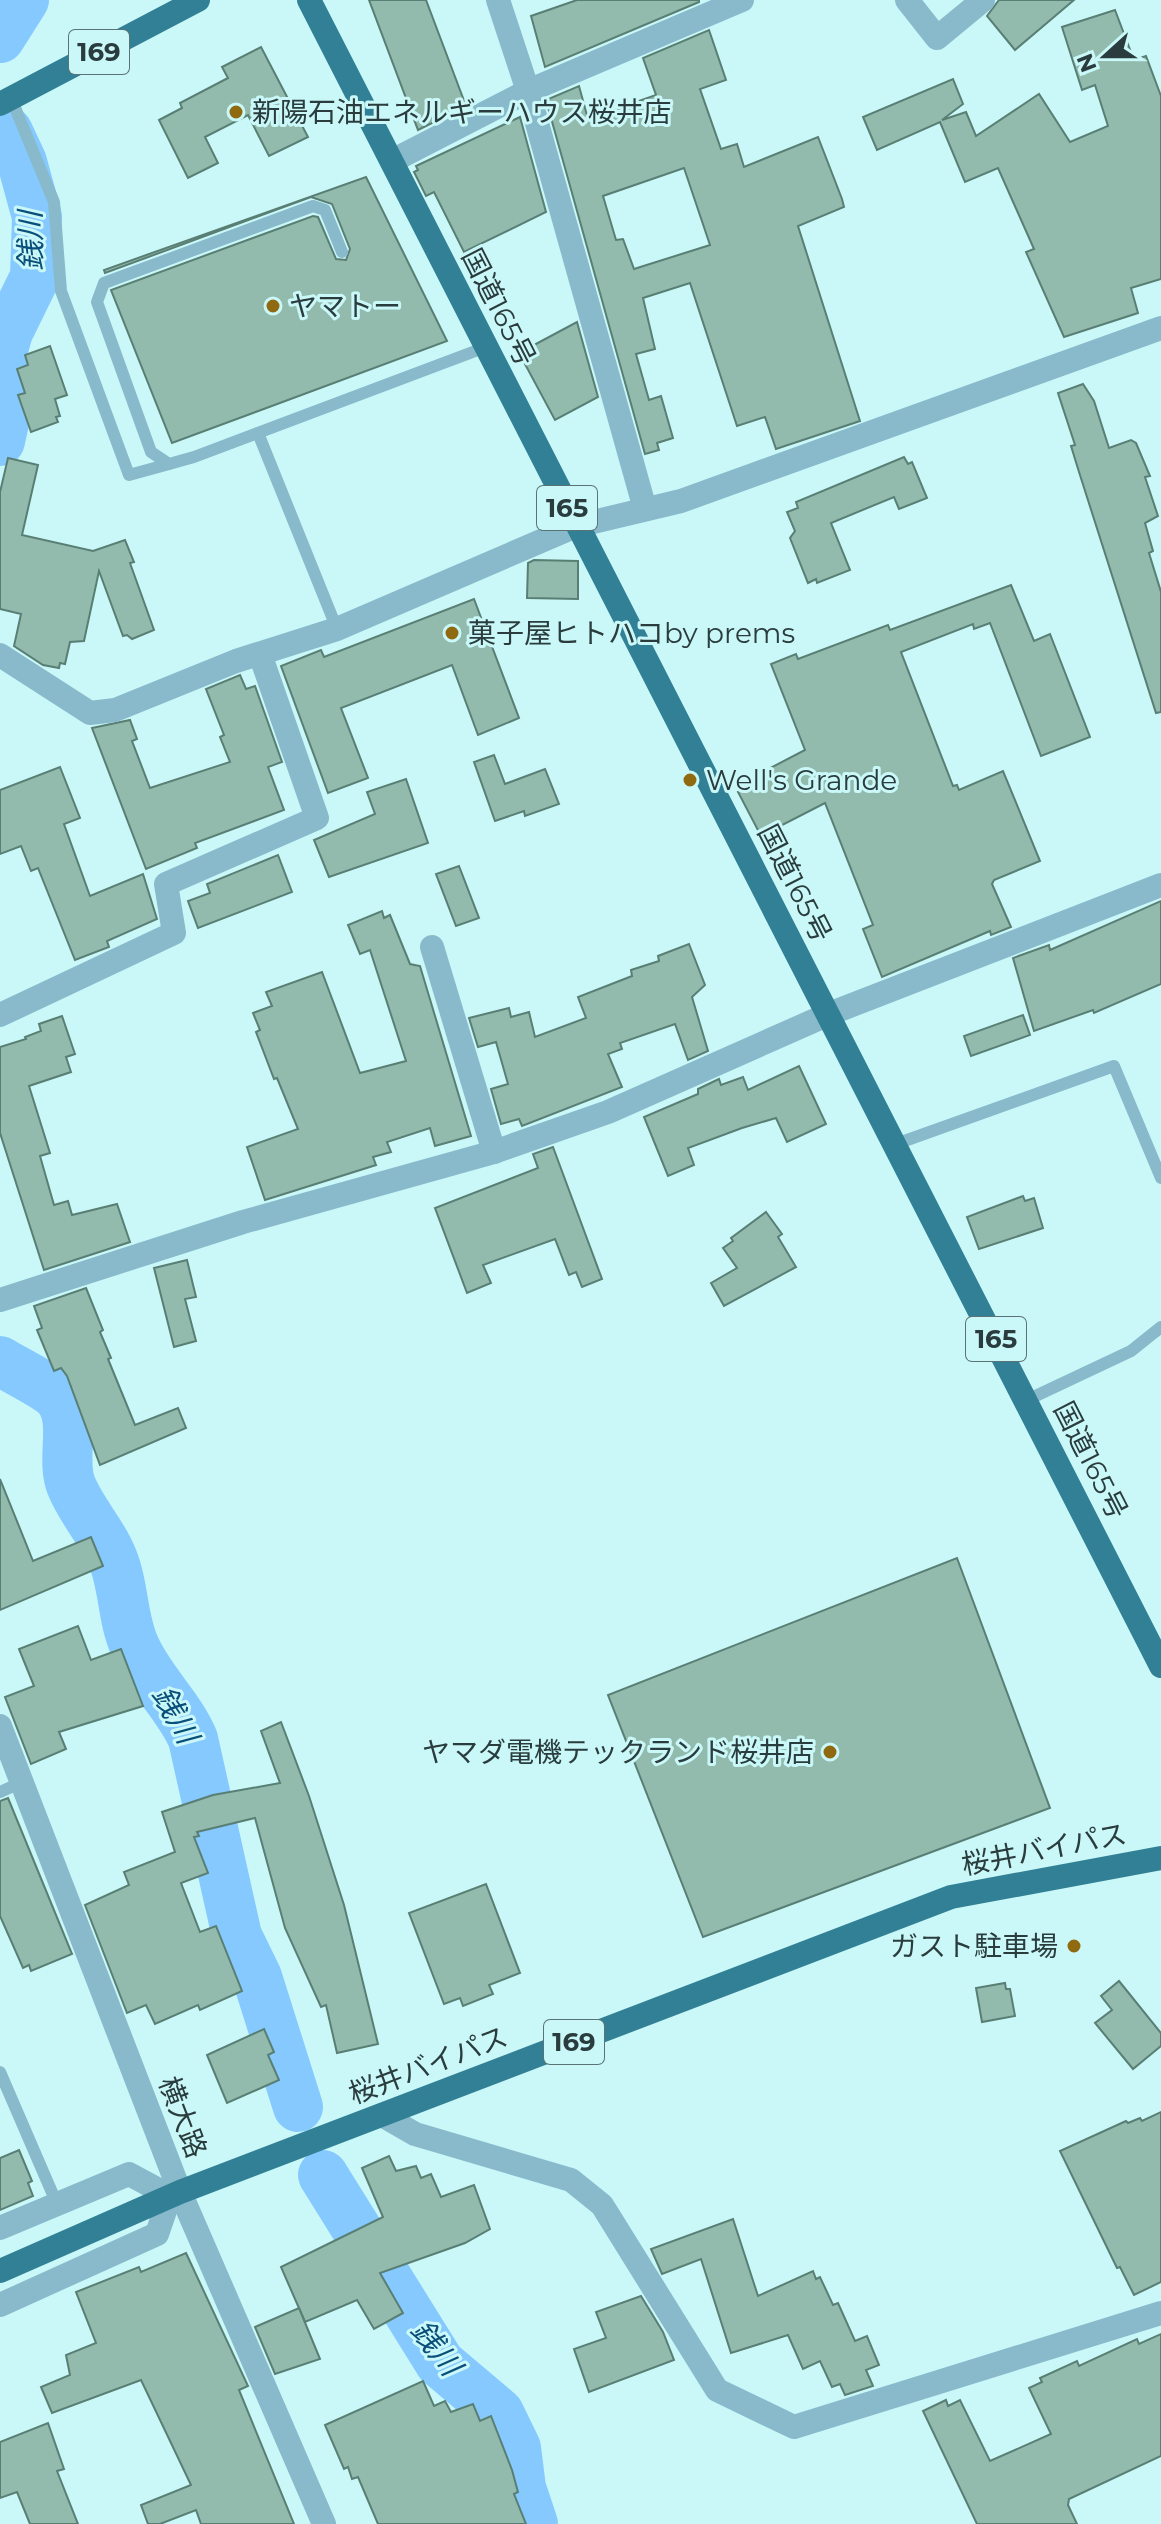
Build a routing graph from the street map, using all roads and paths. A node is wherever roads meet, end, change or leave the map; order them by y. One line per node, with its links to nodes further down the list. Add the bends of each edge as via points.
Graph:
1 (198, 0): 8 (highway, 169)
2 (309, 0): 9 (highway, 国道165号 / 165)
3 (498, 0): 7 (street)
4 (742, 0): 7 (street)
5 (907, 0): 6 (street, via 937,38)
6 (983, 0)
7 (528, 91): 9 (street); 15 (street)
8 (6, 101): 14 (lane, via 54,202 61,291 129,475)
9 (392, 161): 12 (highway, 国道165号 / 165)
10 (342, 252): 14 (lane, via 325,210 313,206 104,283 97,302 151,452)
11 (1161, 328): 15 (street, via 681,501)
12 (486, 347): 13 (lane); 16 (highway, 国道165号 / 165)
13 (258, 433): 14 (lane); 17 (lane)
14 (169, 464)
15 (645, 509): 16 (street)
16 (576, 526): 17 (street); 22 (highway, 国道165号 / 165)
17 (337, 629): 18 (street)
18 (260, 654): 19 (street, via 115,710 90,713); 23 (street, via 317,818 166,884 174,933)
19 (0, 655)
20 (1161, 885): 22 (street)
21 (432, 947): 25 (street)
22 (829, 1014): 24 (highway, 国道165号 / 165); 25 (street, via 608,1112)
23 (0, 1015)
24 (896, 1144): 26 (lane, via 1114,1066); 29 (highway, 国道165号 / 165)
25 (494, 1152): 27 (street, via 243,1222)
26 (1161, 1178)
27 (0, 1300)
28 (1161, 1327): 29 (lane, via 1131,1351)
29 (1027, 1400): 30 (highway, 国道165号 / 165)
30 (1161, 1666)
31 (0, 1726): 32 (street, 横大路)
32 (11, 1787): 36 (street, 横大路)
33 (1161, 1858): 35 (highway, 桜井バイパス / 169, via 951,1897)
34 (0, 2072): 37 (lane)
35 (382, 2115): 36 (highway, 桜井バイパス / 169); 41 (street, via 415,2134 571,2180 602,2205 717,2390 794,2427)
36 (175, 2194): 37 (street, via 129,2174); 39 (highway, 桜井バイパス / 169); 40 (street, via 157,2234); 42 (street, 横大路)
37 (57, 2204): 38 (street)
38 (0, 2228)
39 (0, 2271)
40 (0, 2305)
41 (1161, 2313)
42 (324, 2524)

